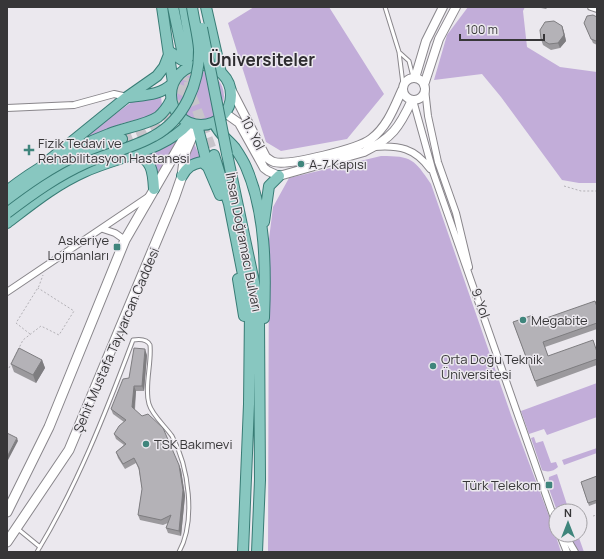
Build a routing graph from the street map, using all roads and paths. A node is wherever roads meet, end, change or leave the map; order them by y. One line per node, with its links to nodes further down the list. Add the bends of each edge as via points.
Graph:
1 (162, 7): 13 (main road)
2 (173, 7): 12 (main road)
3 (184, 7): 14 (main road)
4 (192, 7): 50 (main road, bridge, via 198,43 197,73 190,95 172,123 149,139 64,173)
5 (196, 7): 61 (main road, İhsan Doğramacı Bulvarı, bridge, via 257,297)
6 (206, 7): 17 (main road)
7 (384, 7): 15 (lane)
8 (443, 7): 18 (street, via 426,41)
9 (456, 7): 22 (street, via 439,39)
10 (592, 7): 11 (street)
11 (597, 9)
12 (182, 50)
13 (170, 52): 14 (main road, via 182,60 188,58); 19 (main road); 23 (main road, via 157,76)
14 (192, 52): 16 (main road)
15 (399, 52): 18 (lane, via 409,61); 21 (lane)
16 (206, 65): 17 (main road); 19 (main road, via 184,70)
17 (221, 73): 20 (main road)
18 (414, 78): 21 (street, via 407,79); 22 (street, via 420,80)
19 (173, 83): 23 (main road, via 153,94); 24 (main road)
20 (230, 87): 27 (main road, via 231,100); 37 (street, 10. Yol, via 266,157 275,162)
21 (403, 87): 25 (street, via 406,97); 36 (street, 10. Yol, via 387,122 371,139 350,148)
22 (425, 87): 25 (street, via 423,96); 63 (street, 9. Yol, via 438,162 456,214 470,271)
23 (127, 97): 26 (street, via 114,94 74,105); 38 (main road)
24 (171, 100): 28 (main road, via 163,113); 30 (main road, via 176,112)
25 (412, 100): 33 (street, via 400,125); 42 (street, 9. Yol)
26 (7, 108)
27 (225, 113): 29 (main road); 44 (street, 10. Yol, via 239,123 264,168)
28 (154, 119): 32 (main road, via 166,126); 38 (main road, via 107,134)
29 (214, 122): 30 (main road); 53 (main road, via 218,131 235,148 246,168 258,210)
30 (193, 124): 32 (main road); 40 (main road); 43 (main road, Şehit Mustafa Tayyarcan Caddesi); 48 (main road)
31 (122, 139): 49 (main road, via 52,171)
32 (166, 140): 34 (main road)
33 (374, 147): 39 (street); 42 (street, 9. Yol, via 406,149 422,158)
34 (134, 153): 48 (main road, via 150,163 153,173); 51 (main road, via 64,182)
35 (214, 155): 60 (main road, İhsan Doğramacı Bulvarı, via 229,204 248,298 251,322)
36 (310, 158): 37 (street, 10. Yol); 39 (street)
37 (287, 162): 41 (street)
38 (42, 166): 46 (main road)
39 (313, 166): 41 (street)
40 (208, 167): 43 (main road, via 202,162 193,164); 60 (main road, via 220,193 244,312)
41 (291, 172): 44 (street)
42 (433, 172): 62 (street, 9. Yol)
43 (182, 176): 67 (main road, Şehit Mustafa Tayyarcan Caddesi, via 69,450)
44 (279, 176): 53 (main road, via 269,186 267,193)
45 (564, 186): 47 (path, via 582,191)
46 (7, 191)
47 (597, 191)
48 (152, 193): 52 (street); 54 (main road)
49 (7, 202)
50 (7, 213)
51 (7, 223)
52 (103, 229): 54 (street); 55 (street)
53 (262, 238): 61 (main road, via 265,298)
54 (125, 240): 64 (main road, via 50,426)
55 (45, 266): 56 (path); 57 (street)
56 (38, 288): 58 (path, via 16,323); 58 (path, via 74,310 59,335 41,326)
57 (7, 292)
58 (31, 334): 59 (path, via 23,340)
59 (9, 368)
60 (249, 404): 73 (main road, İhsan Doğramacı Bulvarı)
61 (260, 414): 74 (main road, İhsan Doğramacı Bulvarı)
62 (549, 503)
63 (553, 503)
64 (7, 512)
65 (597, 515): 66 (path)
66 (593, 516)
67 (17, 528): 68 (main road, Şehit Mustafa Tayyarcan Caddesi); 70 (lane)
68 (7, 542)
69 (570, 543): 75 (street)
70 (40, 547): 71 (lane); 72 (lane, via 75,483 133,340 136,339 146,341 150,345 149,404 172,437 182,459 187,480 188,512 185,542)
71 (37, 552)
72 (179, 552)
73 (243, 552)
74 (257, 552)
75 (575, 552)

